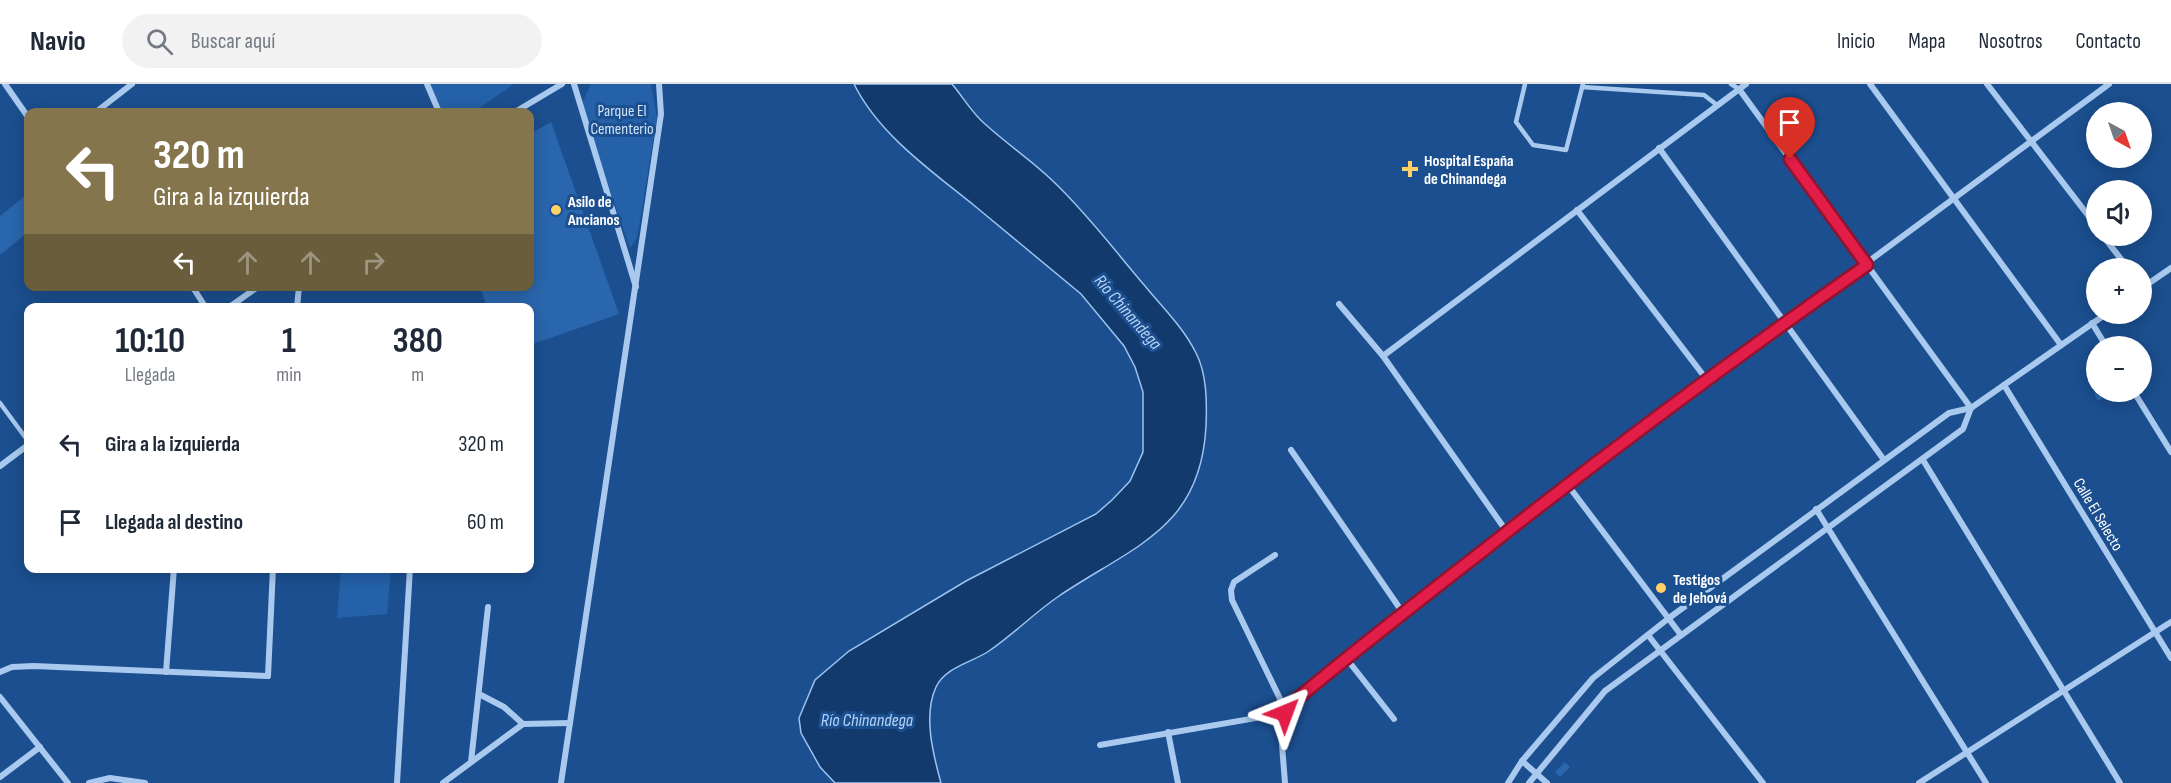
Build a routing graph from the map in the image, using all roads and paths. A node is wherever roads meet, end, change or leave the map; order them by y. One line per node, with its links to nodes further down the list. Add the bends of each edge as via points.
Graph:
1 (5, 84): 19 (street)
2 (132, 84): 16 (street)
3 (427, 84): 17 (street)
4 (562, 84): 18 (street)
5 (574, 84): 30 (street)
6 (659, 84): 30 (street, via 661,114)
7 (1525, 84): 13 (lane, via 1516,122 1533,145 1566,150)
8 (1731, 84): 14 (lane)
9 (1746, 84): 14 (street)
10 (1869, 84): 22 (street)
11 (1987, 84): 20 (street)
12 (2109, 84): 20 (street)
13 (1582, 85): 15 (lane, via 1704,95)
14 (1739, 89): 15 (street); 27 (street)
15 (1717, 105): 21 (street)
16 (101, 108)
17 (437, 108)
18 (521, 108)
19 (24, 111)
20 (2032, 141): 22 (street); 24 (street)
21 (1659, 148): 23 (street); 34 (street)
22 (1953, 200): 27 (street); 36 (street)
23 (1577, 210): 37 (street); 38 (street)
24 (2086, 212)
25 (2111, 246): 26 (street)
26 (2120, 258)
27 (1867, 265): 34 (street); 42 (street)
28 (2171, 268): 29 (street)
29 (2152, 281)
30 (636, 289): 75 (street)
31 (253, 291): 32 (street)
32 (235, 303)
33 (1338, 304): 37 (street)
34 (1785, 322): 38 (street); 47 (street)
35 (2091, 324): 36 (street)
36 (2061, 345): 39 (street)
37 (1383, 356): 53 (street)
38 (1707, 380): 50 (street)
39 (2004, 384): 42 (street); 62 (street, Calle El Selecto)
40 (2140, 402): 45 (street)
41 (0, 403): 43 (lane)
42 (1971, 408): 47 (street, via 1949,413); 48 (street, via 1963,429)
43 (24, 437)
44 (24, 446): 49 (street)
45 (2170, 448)
46 (1291, 450): 59 (street)
47 (1884, 460): 51 (street)
48 (1923, 460): 52 (street); 70 (street)
49 (0, 466)
50 (1567, 484): 53 (street); 60 (street)
51 (1816, 509): 52 (street); 60 (street)
52 (1830, 528): 64 (street); 80 (street)
53 (1507, 532): 59 (street)
54 (1275, 555): 73 (street, via 1234,582 1231,590 1232,600)
55 (174, 573): 69 (street)
56 (273, 573): 69 (street, via 268,676)
57 (410, 573): 88 (street)
58 (488, 607): 71 (street)
59 (1403, 613): 66 (street)
60 (1669, 618): 63 (street); 64 (street)
61 (2171, 622): 62 (street)
62 (2155, 633): 67 (street, Calle El Selecto); 70 (street)
63 (1648, 635): 65 (street); 81 (street, via 1593,678)
64 (1681, 635): 65 (street)
65 (1660, 651): 83 (street, via 1605,691); 96 (street)
66 (1346, 658): 73 (street); 74 (street)
67 (2171, 658)
68 (0, 672): 69 (street, via 34,666)
69 (166, 672)
70 (2063, 691): 80 (street); 99 (street)
71 (479, 694): 76 (street, via 504,707); 82 (street)
72 (0, 697): 79 (street)
73 (1285, 711): 77 (street); 92 (street, via 1281,732)
74 (1394, 719)
75 (570, 723): 76 (street); 90 (street)
76 (523, 724): 82 (street)
77 (1168, 732): 78 (street); 91 (street)
78 (1100, 745)
79 (40, 747): 84 (street); 85 (street)
80 (1967, 752): 97 (street); 98 (street)
81 (1522, 761): 83 (street); 93 (street)
82 (471, 762): 89 (street)
83 (1535, 772): 94 (street); 95 (street)
84 (0, 777)
85 (68, 783)
86 (89, 783): 87 (street, via 110,778)
87 (145, 783)
88 (396, 783)
89 (443, 783)
90 (561, 783)
91 (1178, 783)
92 (1285, 783)
93 (1508, 783)
94 (1529, 783)
95 (1547, 783)
96 (1763, 783)
97 (1919, 783)
98 (1986, 783)
99 (2120, 783)

